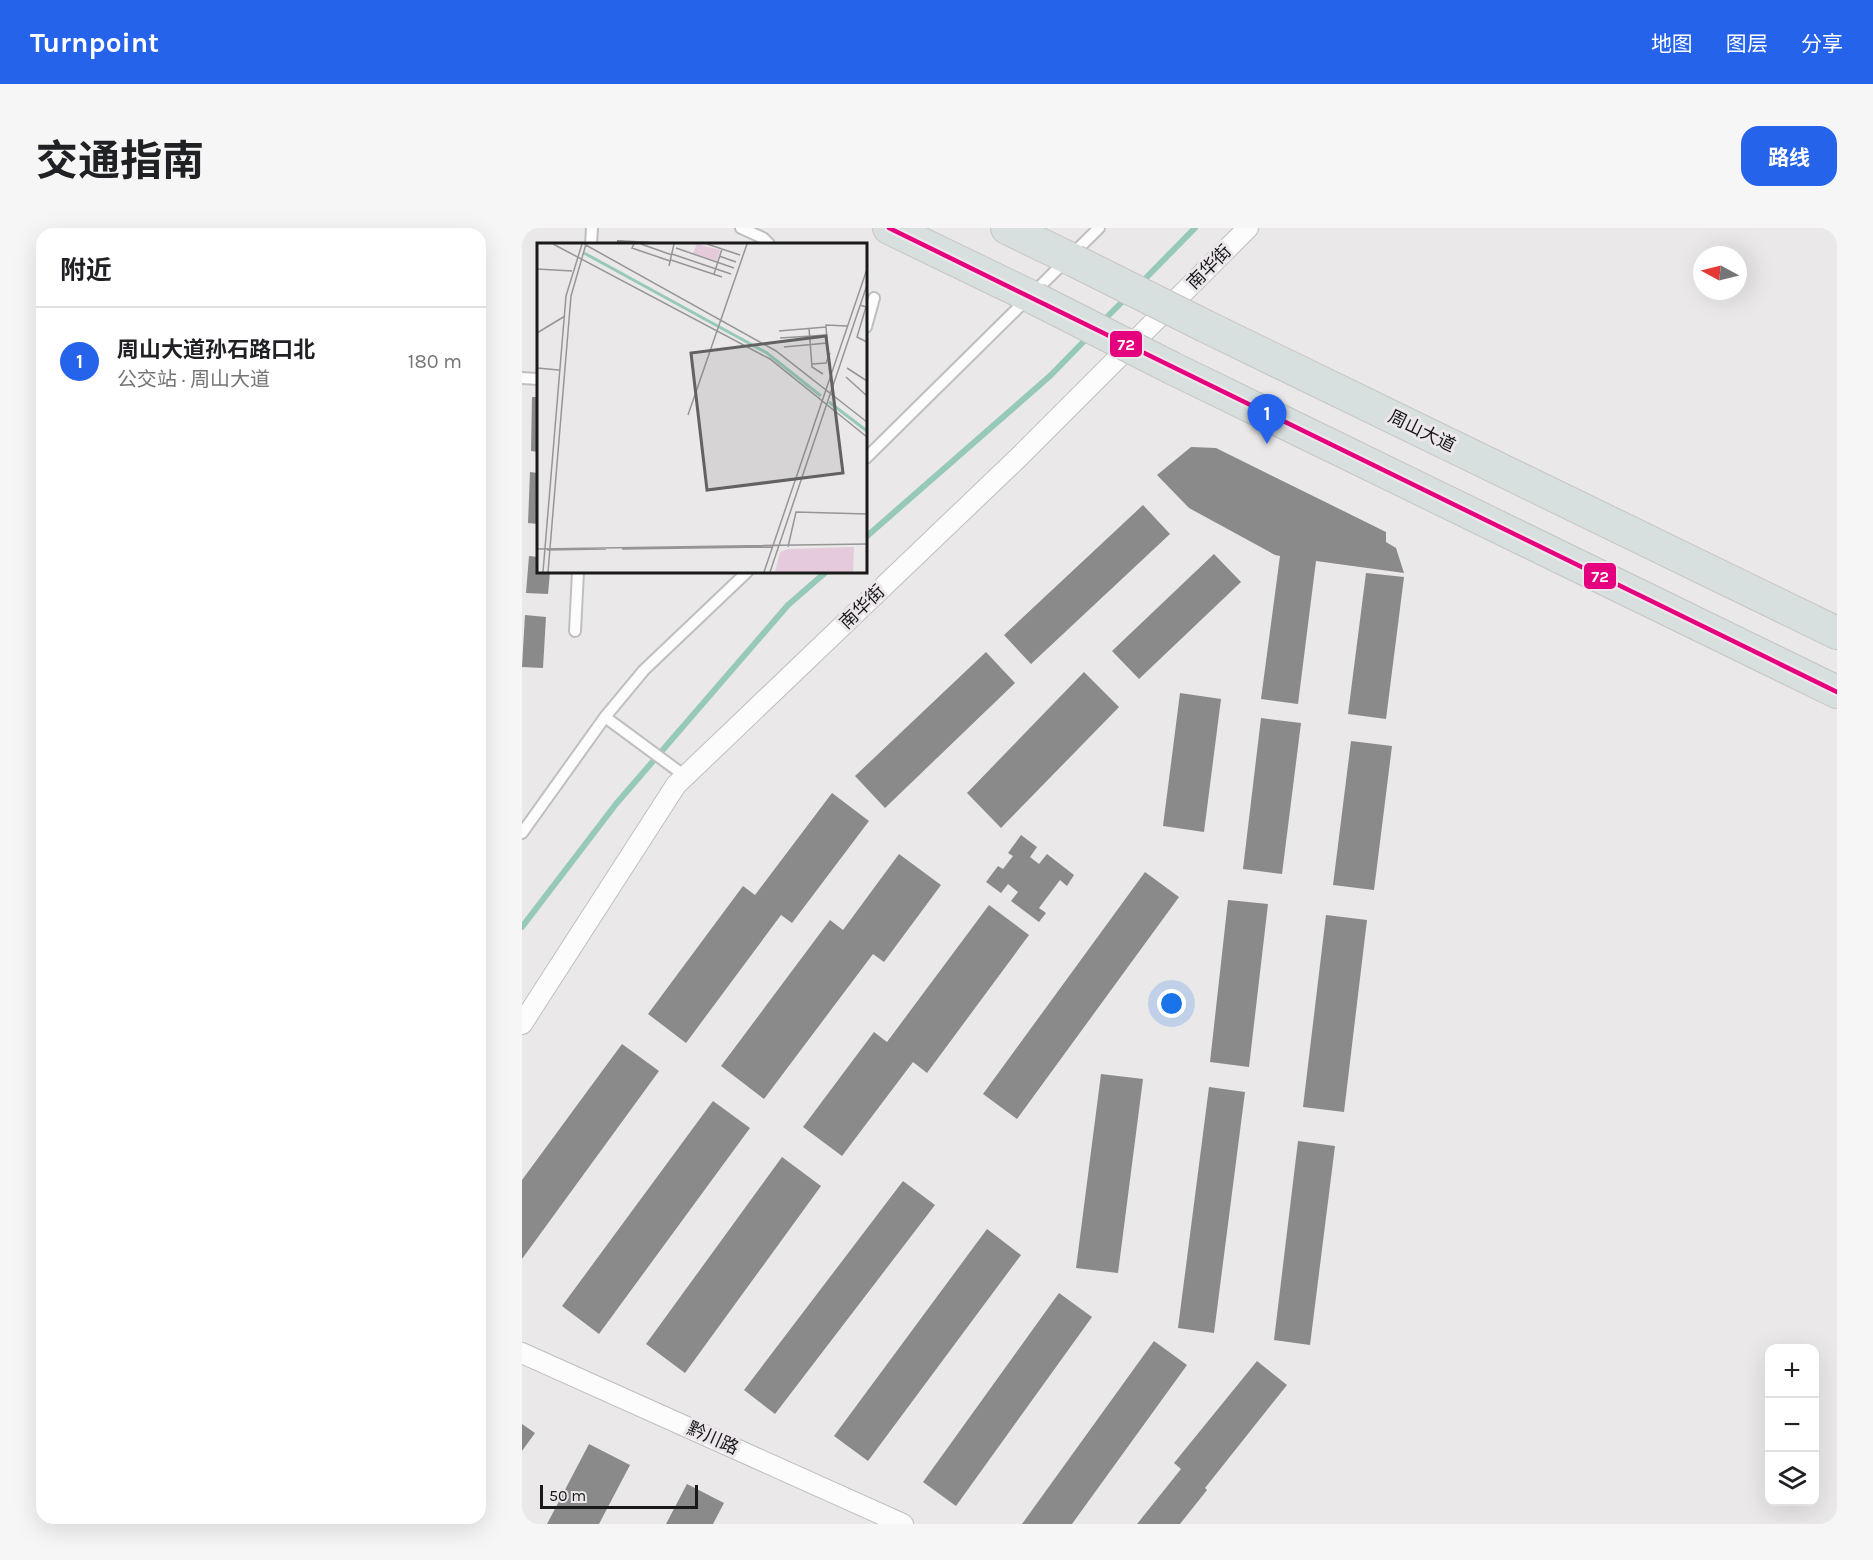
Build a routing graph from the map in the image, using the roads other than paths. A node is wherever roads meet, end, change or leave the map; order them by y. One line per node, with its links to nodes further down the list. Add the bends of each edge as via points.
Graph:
1 (592, 228): 7 (lane)
2 (741, 228): 8 (lane)
3 (889, 228): 11 (main road)
4 (1007, 228): 9 (main road, 周山大道)
5 (1099, 228): 9 (lane)
6 (1248, 228): 22 (street, 南华街, via 1020,456)
7 (591, 243)
8 (768, 243)
9 (1072, 260): 11 (lane); 19 (main road, 周山大道, bridge)
10 (874, 298): 12 (lane)
11 (1033, 298): 15 (lane); 20 (main road, bridge)
12 (867, 323)
13 (522, 378): 14 (lane)
14 (537, 379)
15 (867, 457)
16 (578, 573): 18 (lane)
17 (746, 573): 21 (lane, via 644,670)
18 (575, 631)
19 (1837, 633)
20 (1837, 692)
21 (605, 717): 22 (lane); 23 (lane)
22 (685, 776): 24 (street, 南华街)
23 (522, 833)
24 (522, 1024)
25 (522, 1353): 26 (street, 黔川路)
26 (903, 1524)

